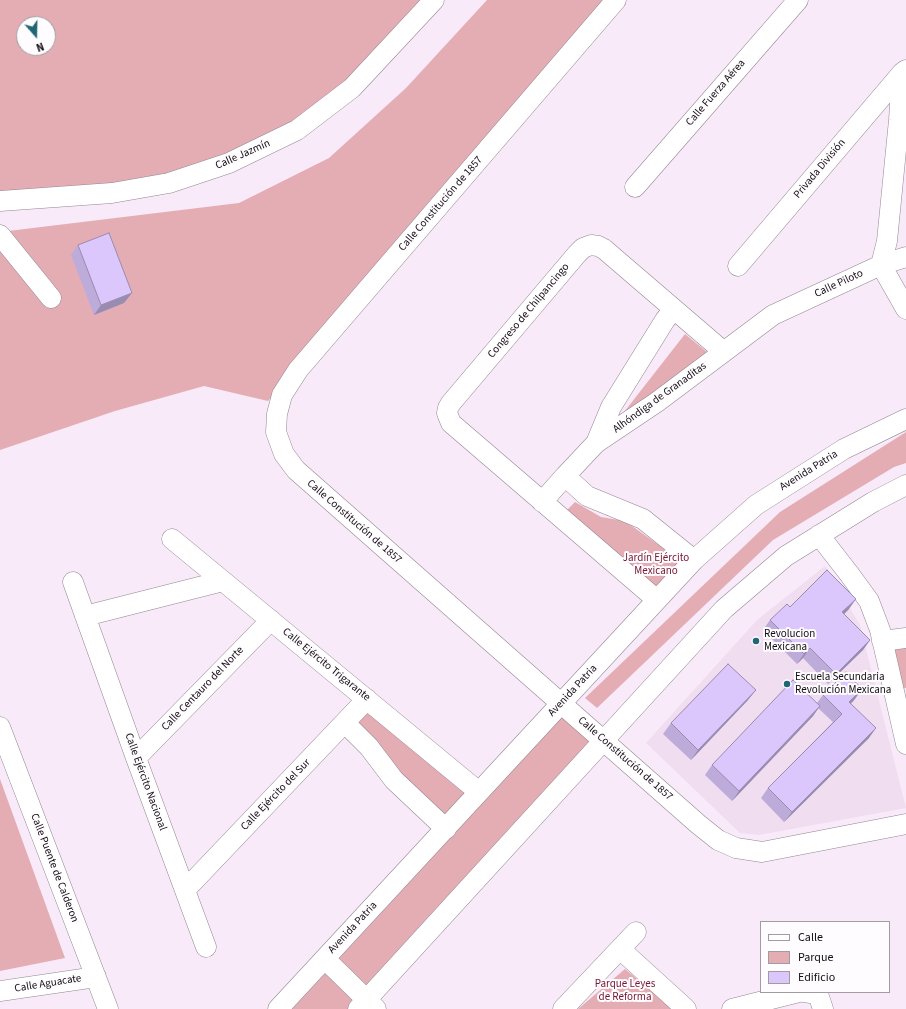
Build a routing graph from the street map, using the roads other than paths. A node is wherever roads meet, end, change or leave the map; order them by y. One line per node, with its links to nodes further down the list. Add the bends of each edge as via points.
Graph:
1 (434, 0): 7 (street, Calle Jazmín, via 352,88 296,130 229,163 169,183 112,193)
2 (616, 0): 35 (street, Calle Constitución de 1857, via 298,370 282,395 277,414 276,432 284,454 296,470)
3 (798, 0): 6 (street, Calle Fuerza Aérea)
4 (904, 71): 5 (street); 13 (street, Privada División)
5 (903, 119): 9 (street)
6 (635, 187)
7 (0, 201)
8 (0, 235): 14 (street)
9 (887, 241): 10 (street); 12 (street)
10 (906, 252)
11 (906, 257): 12 (street, Calle Piloto)
12 (881, 264): 15 (street); 17 (street, Calle Piloto, via 773,315)
13 (738, 266)
14 (51, 298)
15 (906, 308)
16 (674, 309): 17 (street, Congreso de Chilpancingo); 19 (street, Alhóndiga de Granaditas, via 611,407); 22 (street, Congreso de Chilpancingo, via 604,249 590,245 577,254 451,403 447,413 450,423)
17 (724, 352): 19 (street, Alhóndiga de Granaditas)
18 (906, 419): 25 (street, Avenida Patria, via 844,449 756,505)
19 (596, 443): 20 (street, Alhóndiga de Granaditas)
20 (565, 476): 22 (street, Alhóndiga de Granaditas); 25 (street, via 588,496 643,519)
21 (906, 485): 23 (street)
22 (542, 502): 28 (street)
23 (819, 535): 32 (street, via 869,601); 38 (street, via 786,556 724,609)
24 (172, 539): 26 (street, Calle Ejército Trigarante)
25 (694, 560): 28 (street, Avenida Patria)
26 (223, 581): 29 (street); 30 (street, Calle Ejército Trigarante)
27 (73, 582): 29 (street, Calle Ejército Nacional)
28 (657, 600): 35 (street, Avenida Patria)
29 (85, 616): 40 (street, Calle Ejército Nacional)
30 (271, 620): 34 (street, Calle Ejército Trigarante); 40 (street, Calle Centauro del Norte)
31 (906, 638): 32 (street)
32 (882, 641): 33 (street)
33 (900, 689): 39 (street)
34 (367, 699): 36 (street, Calle Ejército del Sur); 41 (street, Calle Ejército Trigarante)
35 (561, 704): 38 (street, Calle Constitución de 1857); 41 (street, Avenida Patria)
36 (345, 723): 43 (street, via 369,747 394,780); 44 (street, Calle Ejército del Sur)
37 (0, 728): 49 (street, Calle Puente de Calderon)
38 (603, 740): 42 (street, Calle Constitución de 1857, via 718,840 736,848 762,852); 53 (street)
39 (906, 744)
40 (136, 758): 44 (street, Calle Ejército Nacional)
41 (480, 792): 43 (street, Avenida Patria)
42 (906, 824)
43 (446, 829): 48 (street, Avenida Patria)
44 (185, 890): 46 (street, Calle Ejército Nacional)
45 (636, 932): 47 (street)
46 (206, 947)
47 (620, 949): 56 (street); 57 (street)
48 (325, 959): 53 (street); 55 (street, Avenida Patria)
49 (96, 976): 50 (street, Calle Aguacate); 54 (street, Calle Puente de Calderon)
50 (0, 991)
51 (795, 993): 58 (street)
52 (811, 993): 59 (street, via 818,994)
53 (367, 1006)
54 (108, 1009)
55 (278, 1009)
56 (563, 1009)
57 (686, 1009)
58 (732, 1009)
59 (823, 1009)

